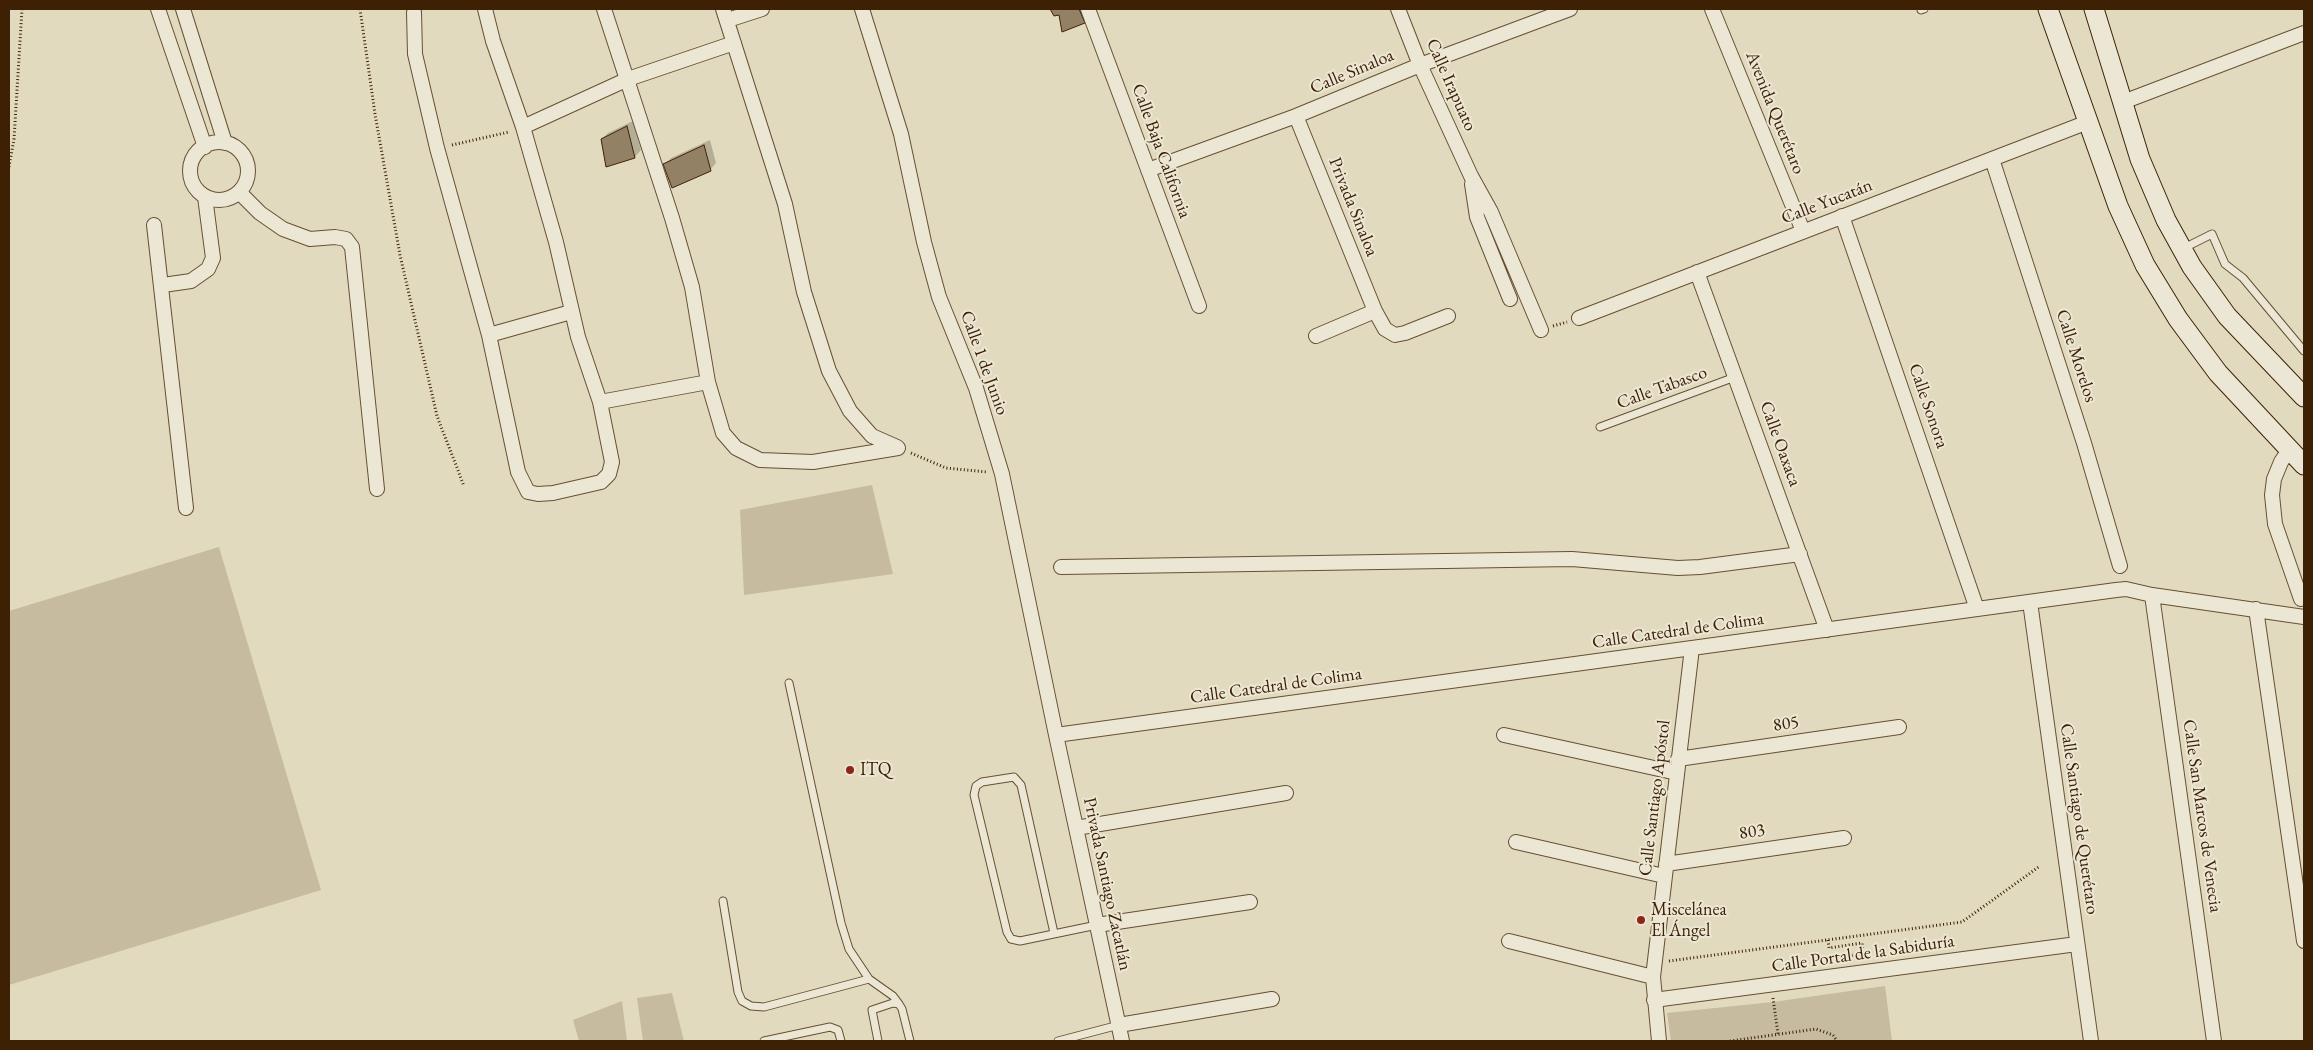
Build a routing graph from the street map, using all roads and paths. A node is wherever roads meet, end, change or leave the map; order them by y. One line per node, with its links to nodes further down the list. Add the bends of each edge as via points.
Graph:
1 (22, 9): 29 (path, via 14,139)
2 (158, 9): 26 (street)
3 (183, 9): 25 (street)
4 (360, 9): 59 (path, via 400,255 437,416)
5 (485, 9): 24 (street)
6 (604, 9): 20 (street)
7 (762, 9): 16 (street)
8 (862, 9): 58 (street, Calle 1 de Junio, via 901,134 939,297 976,388)
9 (1088, 9): 30 (street, Calle Baja California)
10 (1398, 9): 19 (street, Calle Irapuato)
11 (1570, 9): 19 (street, Calle Sinaloa)
12 (1712, 9): 36 (street, Avenida Querétaro)
13 (2048, 9): 23 (main road)
14 (2094, 9): 21 (main road)
15 (414, 12): 27 (street, via 415,54)
16 (725, 14): 18 (street)
17 (2304, 33): 21 (street)
18 (734, 43): 20 (street); 55 (street, via 784,204 804,292 829,371 850,411 872,436)
19 (1420, 65): 22 (street, Calle Sinaloa); 31 (street, Calle Irapuato)
20 (628, 79): 24 (street); 51 (street, via 692,287)
21 (2123, 102): 37 (main road, via 2140,159)
22 (1296, 116): 30 (street, Calle Sinaloa); 42 (street, Privada Sinaloa)
23 (2088, 122): 28 (street, Calle Yucatán); 56 (main road, via 2118,206 2145,265 2178,319 2218,374)
24 (523, 127): 27 (path); 43 (street, via 556,242)
25 (225, 143): 26 (street); 32 (street, via 239,151 247,165 246,182)
26 (204, 147): 33 (street, via 196,154 190,170 194,186)
27 (437, 148): 47 (street)
28 (1992, 159): 34 (street, Calle Yucatán); 63 (street, Calle Morelos, via 2084,443)
29 (9, 167)
30 (1148, 170): 41 (street, Calle Baja California)
31 (1471, 176): 40 (street, Calle Irapuato, via 1477,217); 46 (street, Calle Irapuato, via 1491,212)
32 (238, 192): 33 (street, via 229,199); 60 (street, via 283,229 310,239 346,239 352,247)
33 (205, 197): 39 (street, via 213,258 208,269 191,281)
34 (1842, 216): 36 (street, Calle Yucatán); 68 (street, Calle Sonora)
35 (154, 226): 39 (street)
36 (1803, 232): 38 (street, Calle Yucatán)
37 (2182, 249): 49 (lane, via 2212,234 2225,264 2243,278); 52 (main road, via 2227,316)
38 (1697, 272): 45 (street, Calle Yucatán); 50 (street, Calle Oaxaca)
39 (162, 285): 61 (street)
40 (1510, 299)
41 (1198, 306)
42 (1375, 311): 44 (street, Privada Sinaloa, via 1385,329 1395,335); 48 (street)
43 (571, 312): 47 (street); 53 (street)
44 (1448, 316)
45 (1579, 318): 46 (path)
46 (1541, 330)
47 (489, 335): 53 (street, via 518,472 528,492 553,493 601,482 608,474 612,462)
48 (1316, 336)
49 (2304, 351)
50 (1735, 377): 54 (lane, Calle Tabasco); 62 (street, Calle Oaxaca)
51 (708, 382): 53 (street); 55 (street, via 723,433 736,448 760,460 812,462)
52 (2301, 390)
53 (600, 402)
54 (1600, 427)
55 (898, 448): 58 (path, via 946,468)
56 (2289, 450): 57 (main road); 66 (street, via 2274,479 2272,495 2275,524)
57 (2304, 465)
58 (1002, 474): 76 (street, Calle 1 de Junio)
59 (464, 486)
60 (377, 489)
61 (186, 508)
62 (1800, 554): 64 (street, via 1686,568 1572,559); 71 (street, Calle Oaxaca)
63 (2120, 566)
64 (1061, 567)
65 (2152, 596): 67 (street, Calle Catedral de Colima, via 2126,589); 69 (street, Calle Catedral de Colima); 111 (street, Calle San Marcos de Venecia)
66 (2301, 599)
67 (2030, 602): 68 (street, Calle Catedral de Colima); 91 (street, Calle Santiago de Querétaro)
68 (1977, 609): 71 (street, Calle Catedral de Colima)
69 (2256, 609): 70 (street, Calle Catedral de Colima); 90 (street)
70 (2304, 617)
71 (1827, 630): 72 (street, Calle Catedral de Colima)
72 (1692, 648): 76 (street, Calle Catedral de Colima); 77 (street, Calle Santiago Apóstol)
73 (789, 683): 94 (lane, via 841,923 849,949)
74 (1899, 727): 77 (street, 805)
75 (1504, 734): 77 (street)
76 (1056, 735): 79 (street, Privada Santiago Zacatlán)
77 (1678, 766): 83 (street, Calle Santiago Apóstol)
78 (1286, 793): 79 (street)
79 (1076, 828): 86 (street, Privada Santiago Zacatlán)
80 (1844, 838): 83 (street, 803)
81 (1516, 842): 83 (street)
82 (2040, 866): 88 (path, via 1962,922)
83 (1665, 870): 92 (street, Calle Santiago Apóstol)
84 (723, 901): 94 (lane, via 738,992 742,1000 751,1006 764,1007)
85 (1250, 902): 86 (street)
86 (1097, 925): 87 (lane); 99 (street, Privada Santiago Zacatlán)
87 (1054, 933): 87 (lane, via 1020,941 1011,939 1007,932 974,795 976,786 982,782 1014,777 1021,785)
88 (1828, 940): 92 (path); 93 (path, via 1829,948 1862,943 1863,954 1830,958)
89 (1510, 941): 92 (street)
90 (2304, 941)
91 (2077, 944): 93 (street, Calle Portal de la Sabiduría); 110 (street, Calle Santiago de Querétaro)
92 (1654, 970): 97 (street, Calle Santiago Apóstol)
93 (1833, 976): 95 (street, Calle Portal de la Sabiduría)
94 (869, 979): 98 (lane)
95 (1771, 985): 97 (street, Calle Portal de la Sabiduría); 100 (path)
96 (1272, 999): 99 (street)
97 (1654, 1000): 107 (street, Calle Santiago Apóstol)
98 (899, 1004): 103 (lane, via 872,1010); 104 (lane)
99 (1119, 1025): 105 (lane); 106 (street, Privada Santiago Zacatlán)
100 (1778, 1034): 108 (path); 109 (path, via 1816,1029 1833,1035)
101 (764, 1041): 102 (lane, via 830,1026 838,1030)
102 (841, 1041)
103 (878, 1041)
104 (910, 1041)
105 (1058, 1041)
106 (1122, 1041)
107 (1659, 1041)
108 (1730, 1041)
109 (1837, 1041)
110 (2091, 1041)
111 (2214, 1041)

